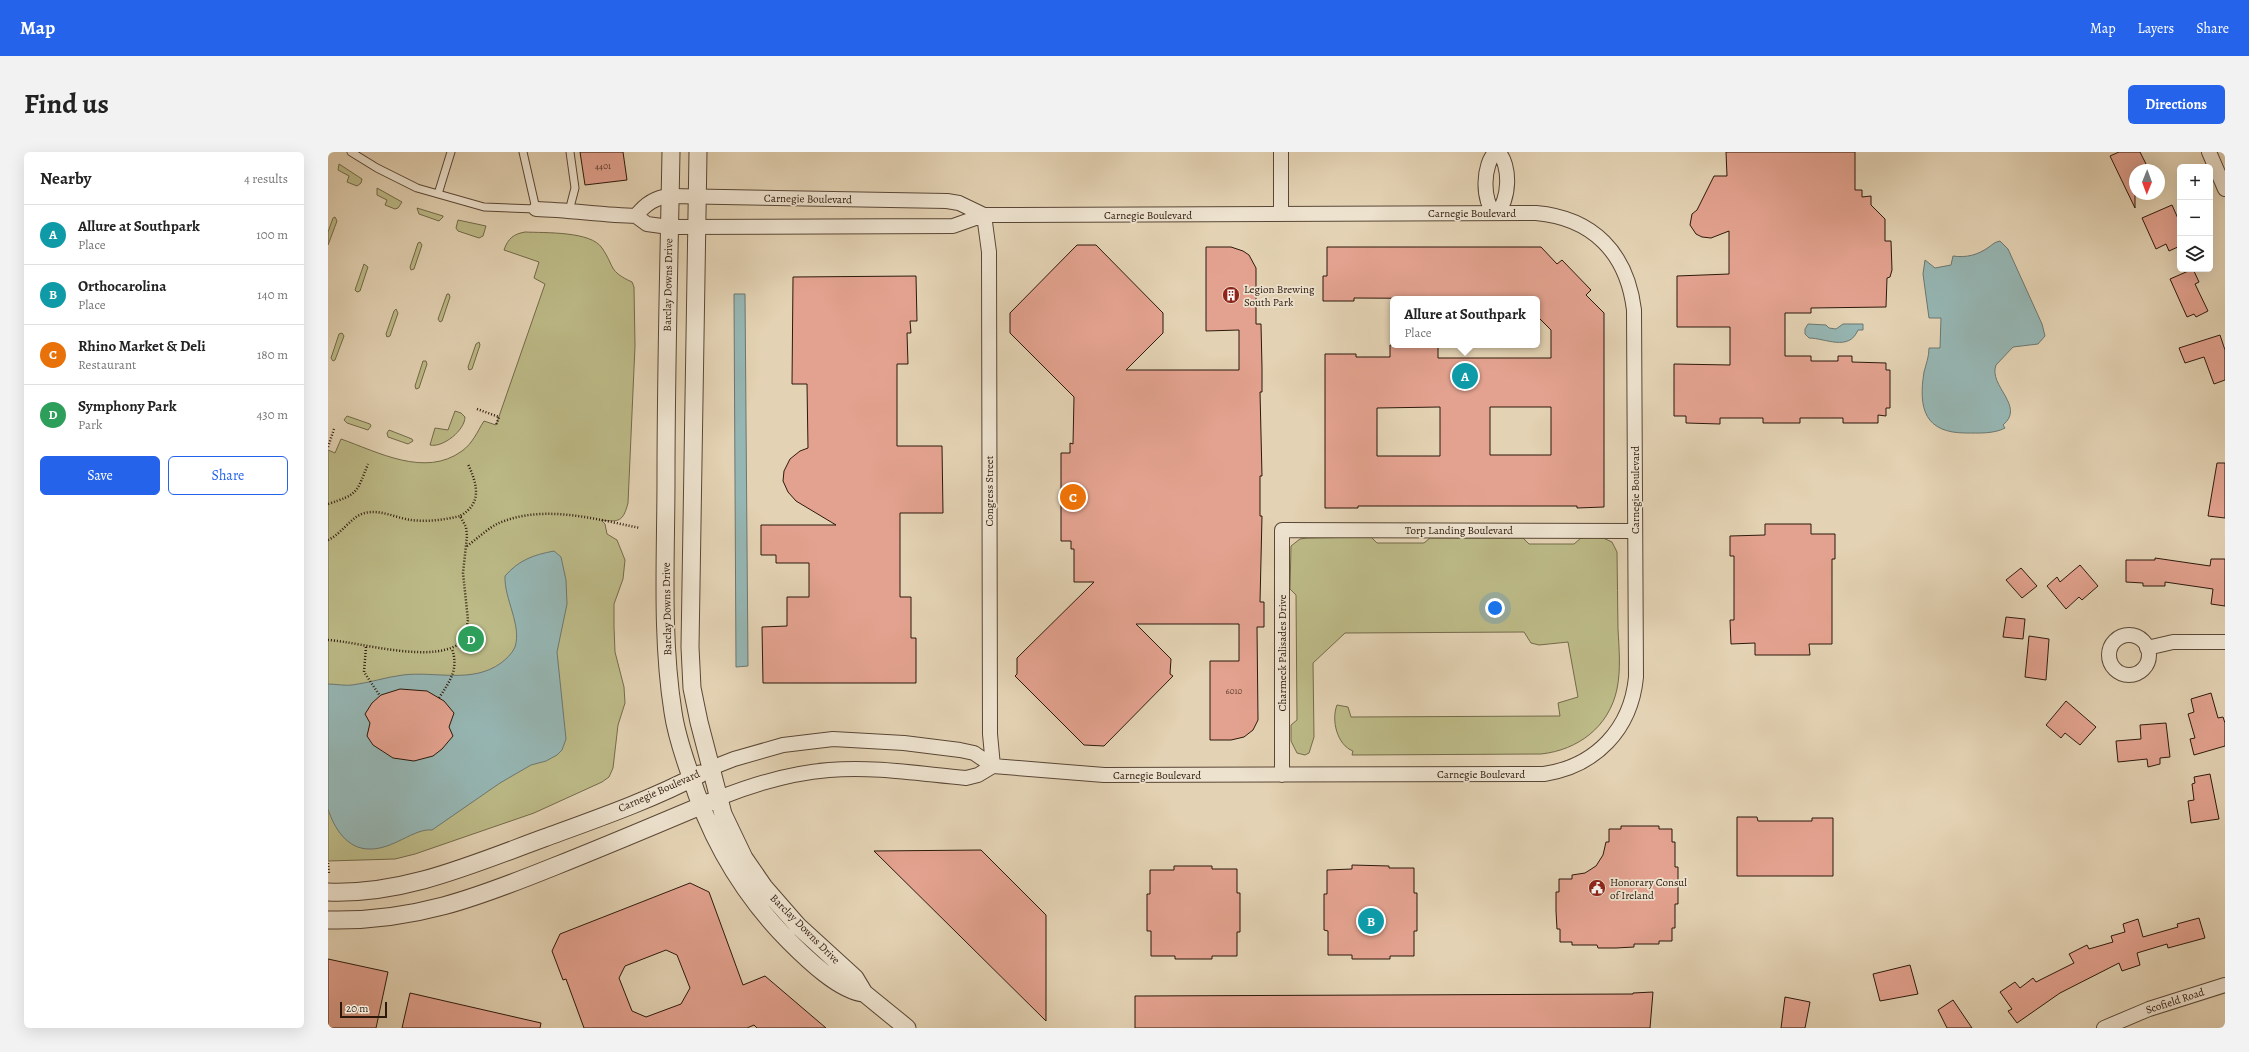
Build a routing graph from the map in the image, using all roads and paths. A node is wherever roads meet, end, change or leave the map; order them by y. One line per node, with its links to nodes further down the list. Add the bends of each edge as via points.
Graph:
1 (351, 152): 11 (lane, via 376,168 417,188)
2 (451, 152): 11 (lane)
3 (523, 152): 14 (lane)
4 (570, 152): 15 (lane, via 575,188)
5 (671, 152): 12 (street, Barclay Downs Drive)
6 (698, 152): 13 (street, Barclay Downs Drive)
7 (1281, 152): 17 (street)
8 (1497, 152): 16 (street, via 1505,161 1506,199); 16 (street, via 1490,157 1487,165 1487,200)
9 (2209, 152): 10 (street)
10 (2225, 188)
11 (438, 194): 14 (lane, via 484,207)
12 (670, 196): 13 (street, Carnegie Boulevard); 19 (street, Carnegie Boulevard, via 648,203); 20 (street, Barclay Downs Drive)
13 (697, 197): 18 (street, Carnegie Boulevard, via 953,201); 21 (street, Barclay Downs Drive)
14 (536, 209): 15 (street, Carnegie Boulevard)
15 (569, 210): 19 (street, Carnegie Boulevard, via 599,215)
16 (1496, 213): 17 (street, Carnegie Boulevard); 32 (street, Carnegie Boulevard, via 1543,214 1577,223 1605,243 1620,261 1628,277 1635,328)
17 (1282, 214): 18 (street, Carnegie Boulevard)
18 (984, 215): 21 (street, Carnegie Boulevard, via 953,226); 42 (street, Congress Street, via 989,252 990,728)
19 (636, 216): 20 (street, Carnegie Boulevard, via 647,224)
20 (670, 227): 21 (street, Carnegie Boulevard); 45 (street, Barclay Downs Drive, via 666,412 667,647 674,715)
21 (697, 228): 43 (street, Barclay Downs Drive, via 690,658 693,698)
22 (477, 409): 23 (path, via 499,417)
23 (496, 425)
24 (334, 428): 25 (path)
25 (328, 447)
26 (368, 464): 28 (path, via 353,494 345,500)
27 (468, 464): 29 (path, via 477,484 476,497 468,511)
28 (328, 504)
29 (460, 516): 33 (path, via 410,520 383,513 366,512 356,516 338,536); 34 (path, via 466,527)
30 (640, 528): 34 (path, via 562,514 534,514 499,523)
31 (1282, 530): 32 (street, Torp Landing Boulevard); 44 (street, Charmeck Palisades Drive)
32 (1635, 531): 44 (street, Carnegie Boulevard, via 1634,694 1617,732 1603,748 1588,759 1563,770 1544,774)
33 (328, 540)
34 (467, 546): 39 (path, via 463,573 468,630 465,639)
35 (328, 640): 37 (path)
36 (2225, 642): 38 (street, via 2173,642)
37 (366, 647): 39 (path, via 439,652); 40 (path, via 364,672)
38 (2148, 648)
39 (452, 649): 41 (path, via 455,673)
40 (380, 696)
41 (439, 698)
42 (993, 766): 43 (street, Carnegie Boulevard, via 974,753 960,750 904,743 833,739 784,745); 44 (street, Carnegie Boulevard, via 1104,776); 46 (street, via 978,775 966,778 876,770 817,771 768,781)
43 (711, 768): 45 (street, Carnegie Boulevard); 46 (street, Barclay Downs Drive)
44 (1282, 775)
45 (691, 778): 47 (street, Barclay Downs Drive); 50 (street, Carnegie Boulevard, via 664,792 583,824 434,878 392,888)
46 (719, 798): 47 (street); 53 (street, Barclay Downs Drive, via 726,822 737,845 764,887 798,926 855,978)
47 (700, 806): 51 (street, via 536,874 448,906 390,917); 53 (street, Barclay Downs Drive, via 728,864 753,900 782,934 840,984)
48 (328, 863): 49 (path)
49 (329, 874)
50 (328, 892)
51 (328, 920)
52 (2225, 985): 55 (street, Scofield Road, via 2149,1009)
53 (864, 993): 54 (street, Barclay Downs Drive)
54 (907, 1028)
55 (2104, 1028)

